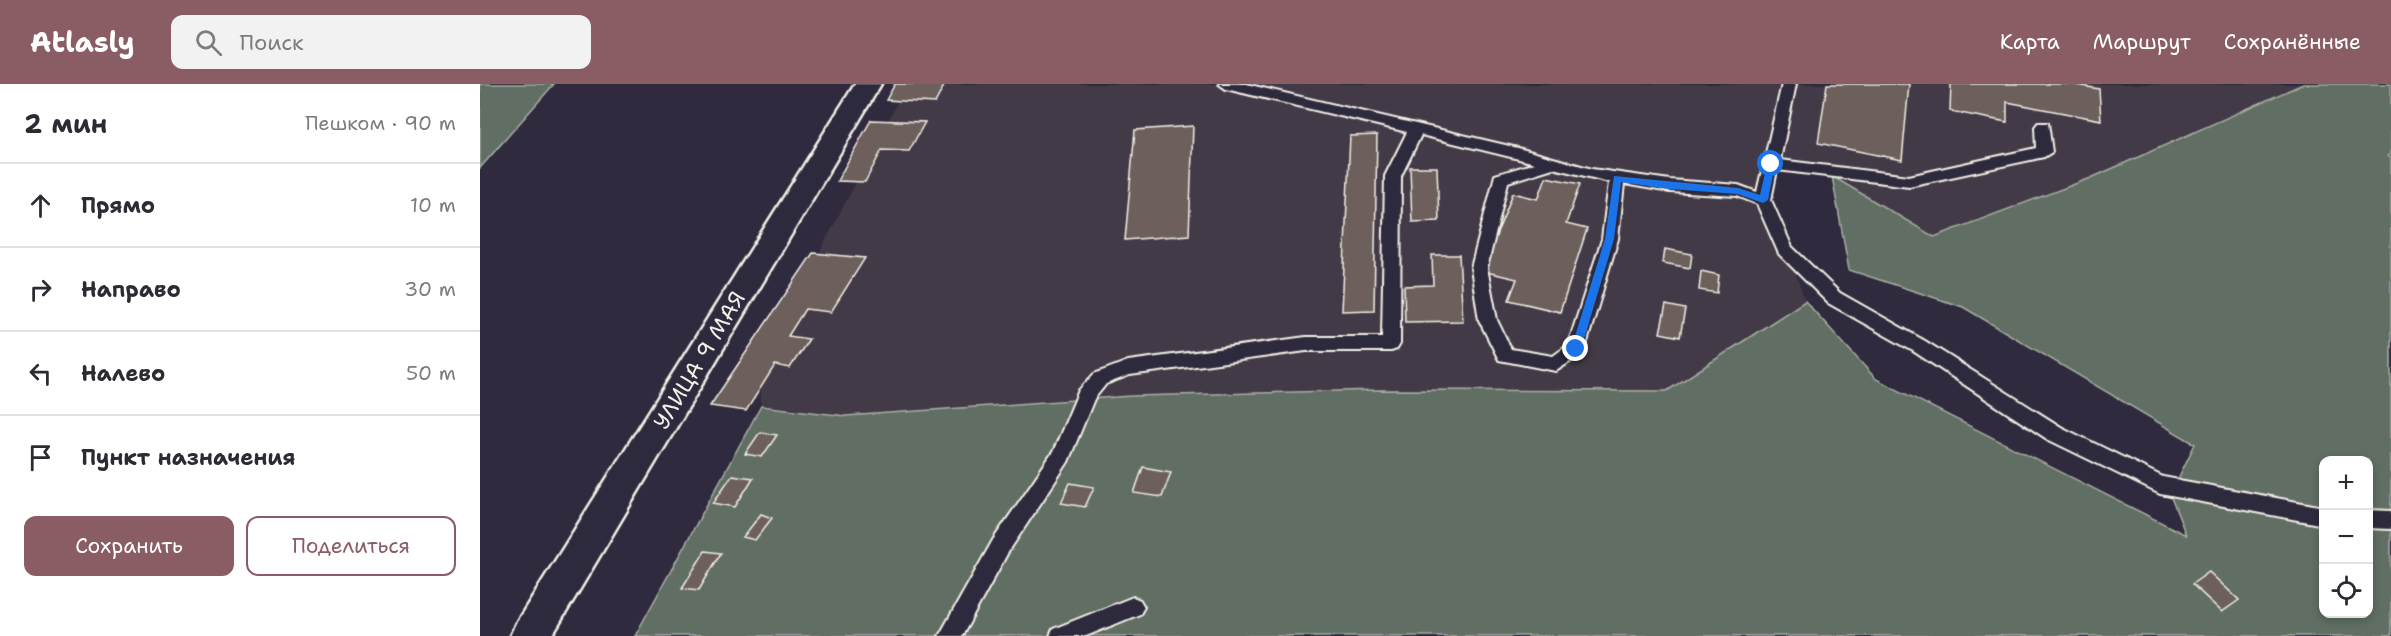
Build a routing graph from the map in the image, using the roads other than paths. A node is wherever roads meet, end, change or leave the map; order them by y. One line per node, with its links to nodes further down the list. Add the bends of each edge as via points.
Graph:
1 (868, 84): 14 (main road, УЛИЦА 9 МАЯ)
2 (1226, 84): 5 (lane)
3 (1789, 84): 7 (lane)
4 (2043, 127): 7 (lane, via 2044,152 1909,182)
5 (1416, 130): 6 (lane); 15 (lane, via 1393,176 1390,344 1306,344 1128,368 1100,379 1086,394 1060,456 1000,547)
6 (1553, 163): 8 (lane); 8 (lane, via 1501,179 1479,268 1488,320 1505,355 1556,364 1576,349 1610,239)
7 (1771, 164): 9 (lane)
8 (1617, 178): 9 (lane, via 1738,191)
9 (1763, 200): 10 (lane, via 1785,250 1834,298 1919,346 2054,433 2160,485)
10 (2319, 515)
11 (2373, 519): 12 (lane)
12 (2391, 520)
13 (1133, 607): 16 (lane)
14 (530, 636)
15 (950, 636)
16 (1061, 636)

